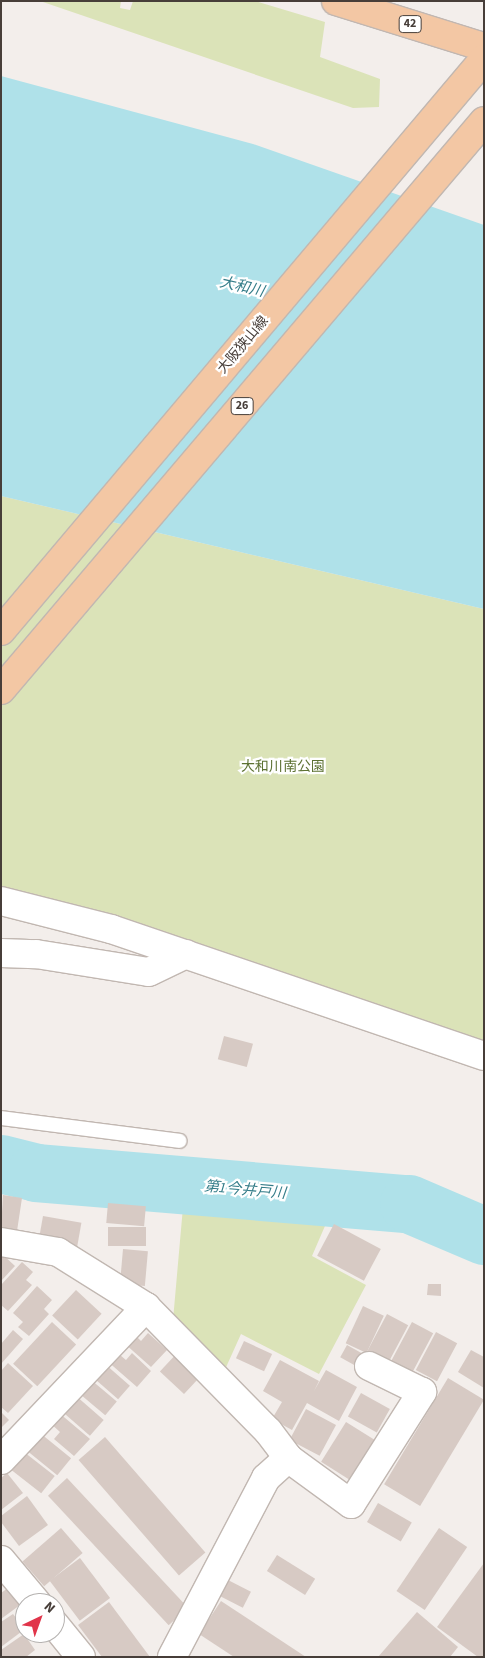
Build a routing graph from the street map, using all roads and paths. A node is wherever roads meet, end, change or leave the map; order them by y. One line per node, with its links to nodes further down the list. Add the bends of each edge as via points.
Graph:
1 (336, 1): 2 (main road, 42)
2 (480, 59): 4 (main road, 大阪狭山線)
3 (484, 121): 5 (main road, 26)
4 (1, 631)
5 (1, 690)
6 (1, 900): 8 (street, via 111,929)
7 (1, 953): 8 (street, via 36,954 149,972)
8 (186, 954): 9 (street)
9 (484, 1056)
10 (1, 1118): 11 (lane)
11 (180, 1142)
12 (1, 1242): 13 (street, via 58,1252)
13 (146, 1307): 15 (street, via 268,1431); 16 (street)
14 (369, 1366): 15 (street, via 422,1392 351,1504)
15 (288, 1458): 21 (street, via 266,1478)
16 (1, 1460)
17 (1, 1560): 18 (street)
18 (28, 1593)
19 (65, 1638): 20 (street)
20 (81, 1657)
21 (172, 1657)

